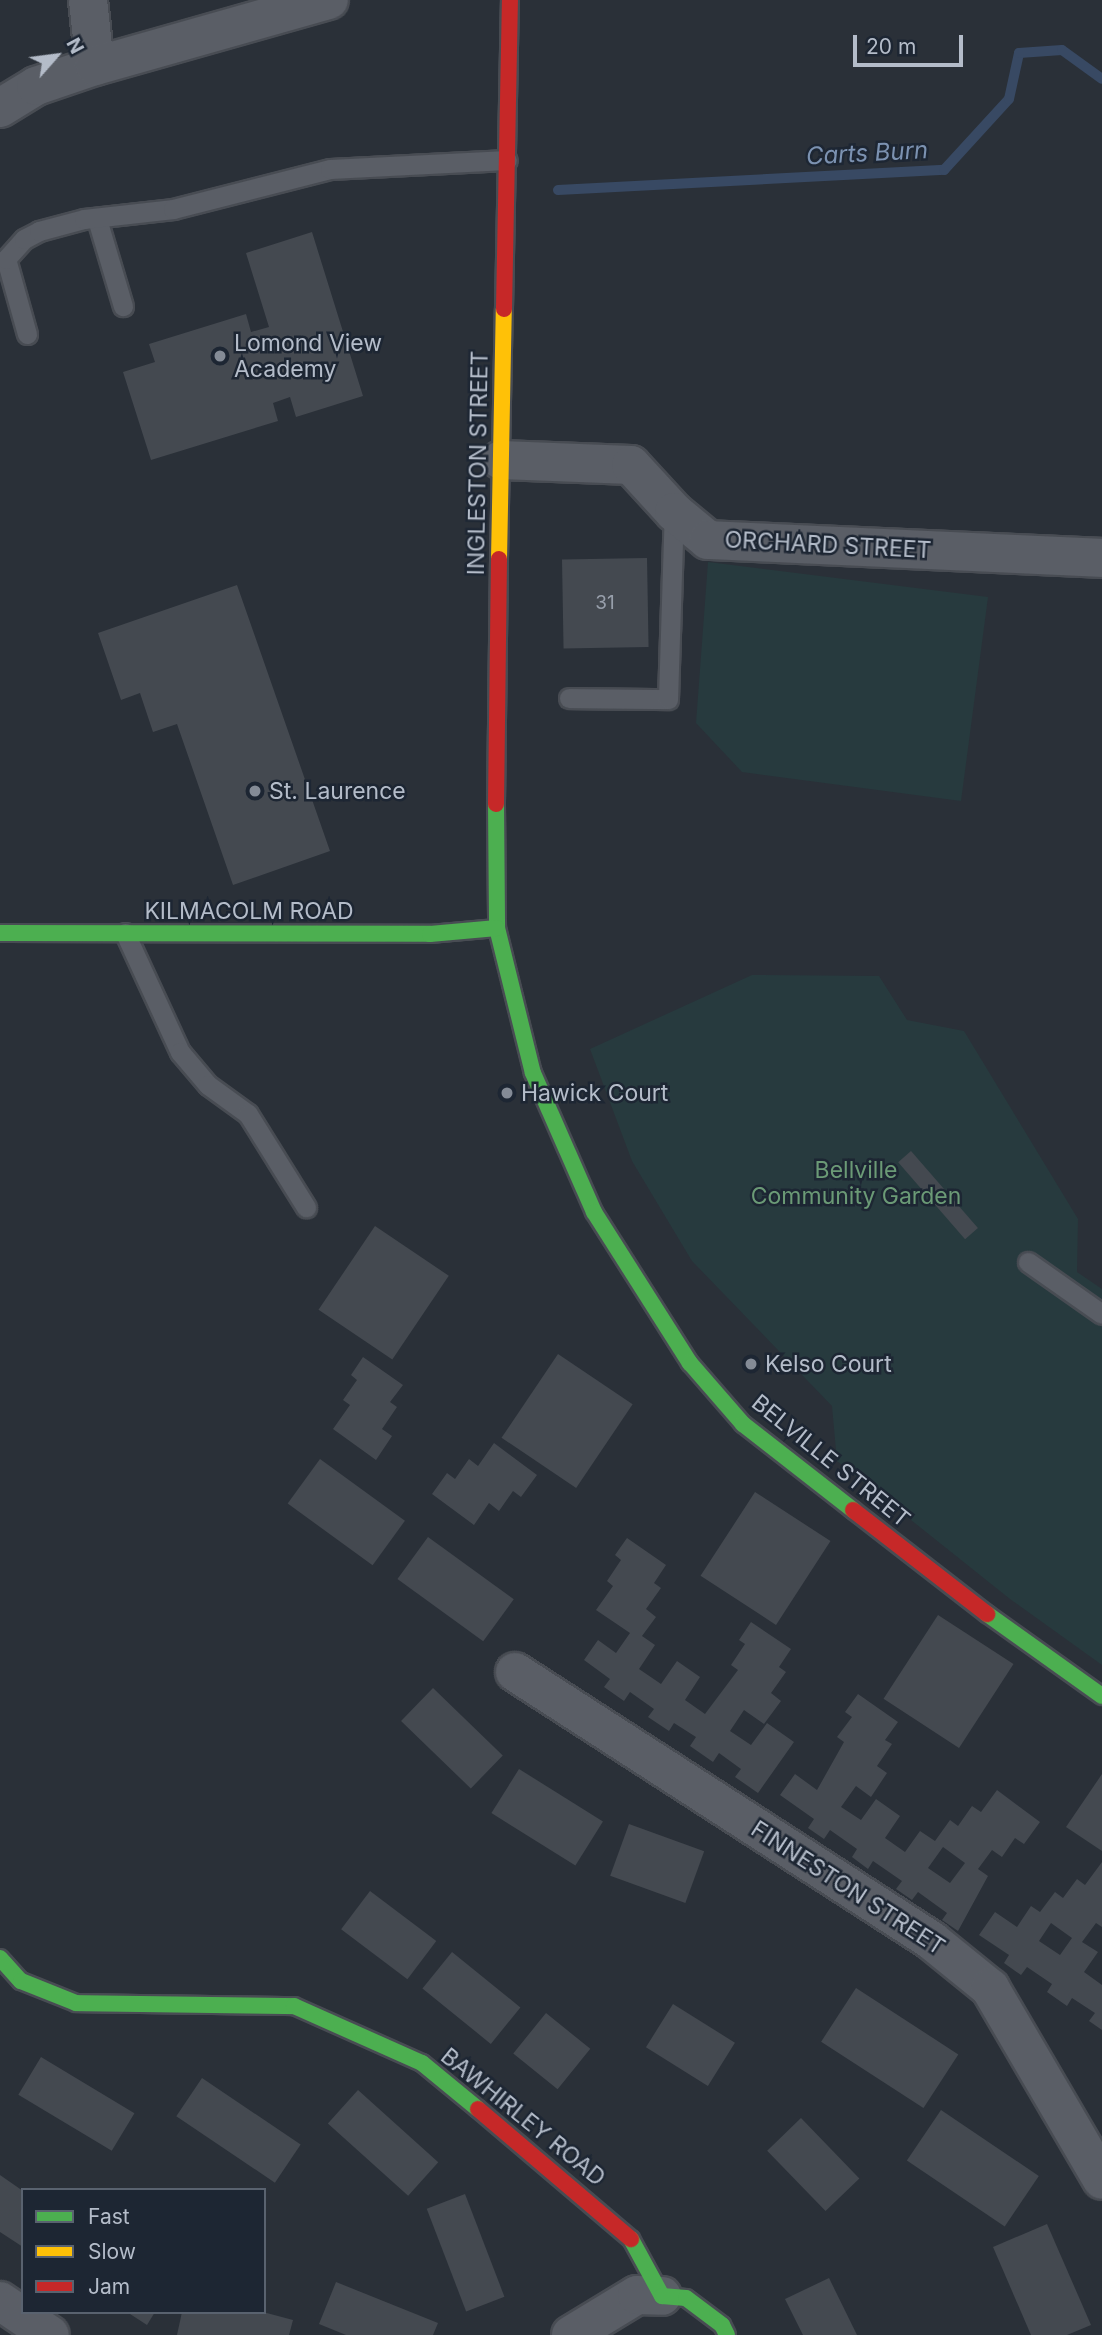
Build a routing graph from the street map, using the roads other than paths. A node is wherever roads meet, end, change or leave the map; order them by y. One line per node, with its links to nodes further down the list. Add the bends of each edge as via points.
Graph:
1 (88, 0): 4 (street)
2 (329, 0): 4 (street)
3 (510, 0): 6 (street, INGLESTON STREET)
4 (95, 66): 5 (street, via 36,86)
5 (0, 108)
6 (507, 160): 7 (lane, via 330,169 173,209); 10 (street, INGLESTON STREET)
7 (97, 219): 8 (lane); 9 (lane, via 39,231 24,239 6,259)
8 (123, 306)
9 (27, 334)
10 (501, 460): 11 (street, ORCHARD STREET, via 631,465); 14 (street, INGLESTON STREET)
11 (674, 512): 12 (street, ORCHARD STREET, via 708,540); 13 (lane, via 668,699)
12 (1102, 558)
13 (569, 698)
14 (497, 928): 16 (street, KILMACOLM ROAD, via 430,934); 21 (street, BELVILLE STREET, via 533,1073 583,1186 635,1283 690,1363 743,1424 1036,1652)
15 (0, 933): 16 (street, KILMACOLM ROAD)
16 (125, 933): 17 (lane, via 180,1052 208,1085 248,1114)
17 (306, 1207)
18 (1028, 1262): 19 (lane)
19 (1102, 1314)
20 (515, 1672): 23 (street, FINNESTON STREET, via 932,1941 990,1988)
21 (1102, 1696)
22 (0, 1958): 24 (street, BAWHIRLEY ROAD, via 21,1981 76,2003 294,2006 422,2063 627,2231)
23 (1102, 2180)
24 (662, 2296): 27 (street, via 637,2295); 28 (street, via 686,2298 722,2325)
25 (0, 2301): 26 (street)
26 (50, 2335)
27 (571, 2335)
28 (727, 2335)

